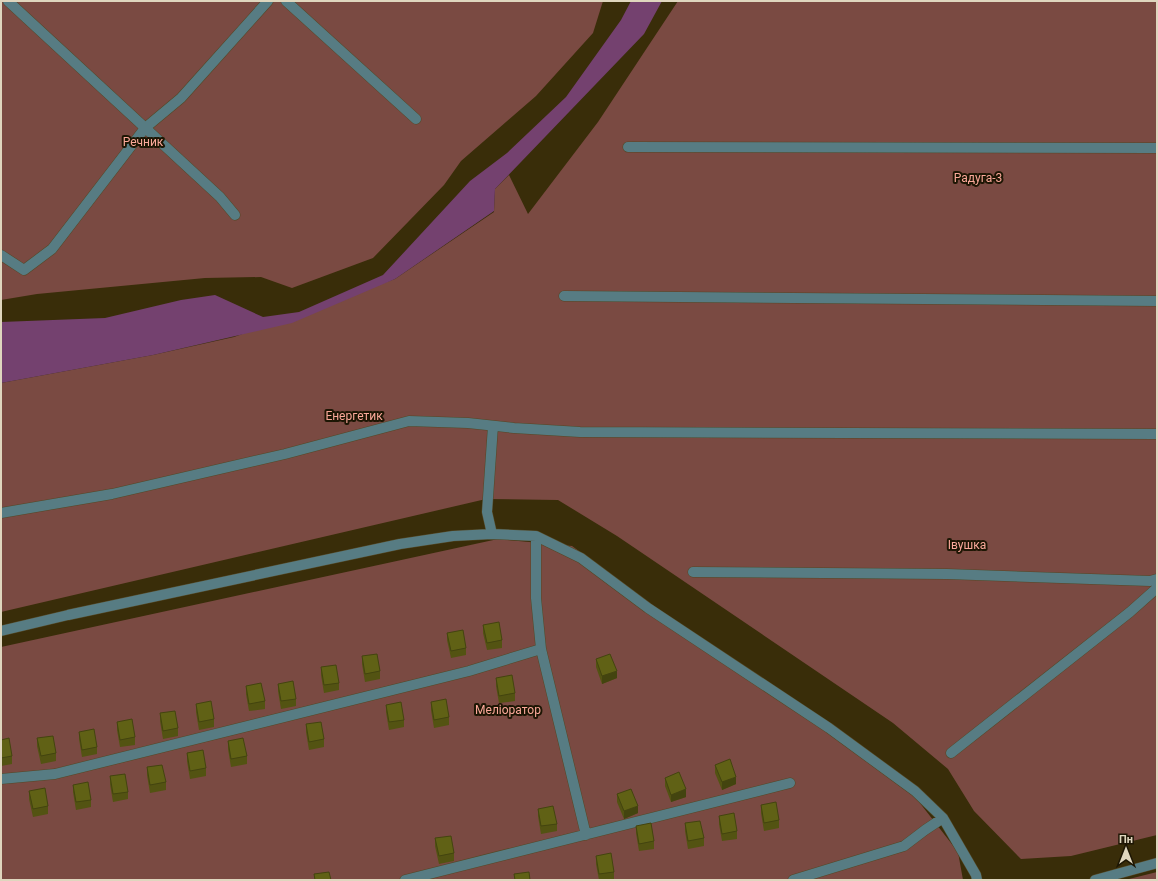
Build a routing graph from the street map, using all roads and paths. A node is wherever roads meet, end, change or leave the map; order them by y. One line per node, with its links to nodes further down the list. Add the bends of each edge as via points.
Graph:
1 (8, 1): 5 (street)
2 (268, 1): 5 (street, via 181,98)
3 (286, 1): 4 (street)
4 (416, 119)
5 (145, 128): 8 (street, via 220,197); 9 (street, via 52,249 24,270)
6 (628, 147): 7 (street)
7 (1157, 148)
8 (235, 215)
9 (1, 255)
10 (564, 296): 11 (street)
11 (1157, 300)
12 (493, 426): 13 (street, via 580,432); 14 (street, via 409,421 285,454 112,494); 15 (street, via 487,512)
13 (1157, 434)
14 (1, 513)
15 (492, 534): 16 (street); 20 (street, via 453,536 400,544)
16 (536, 536): 21 (street, via 536,598); 25 (street, via 581,558 648,608 829,728 914,790)
17 (693, 572): 18 (street, via 947,574 1150,581)
18 (1157, 579)
19 (1157, 588): 22 (street)
20 (1, 631)
21 (541, 649): 23 (street, via 461,673 55,774); 26 (street)
22 (951, 753)
23 (1, 779)
24 (790, 783): 26 (street)
25 (943, 818): 29 (street, via 904,846); 30 (street)
26 (586, 835): 28 (street)
27 (1157, 863): 31 (street)
28 (405, 880)
29 (793, 880)
30 (977, 880)
31 (1095, 880)

